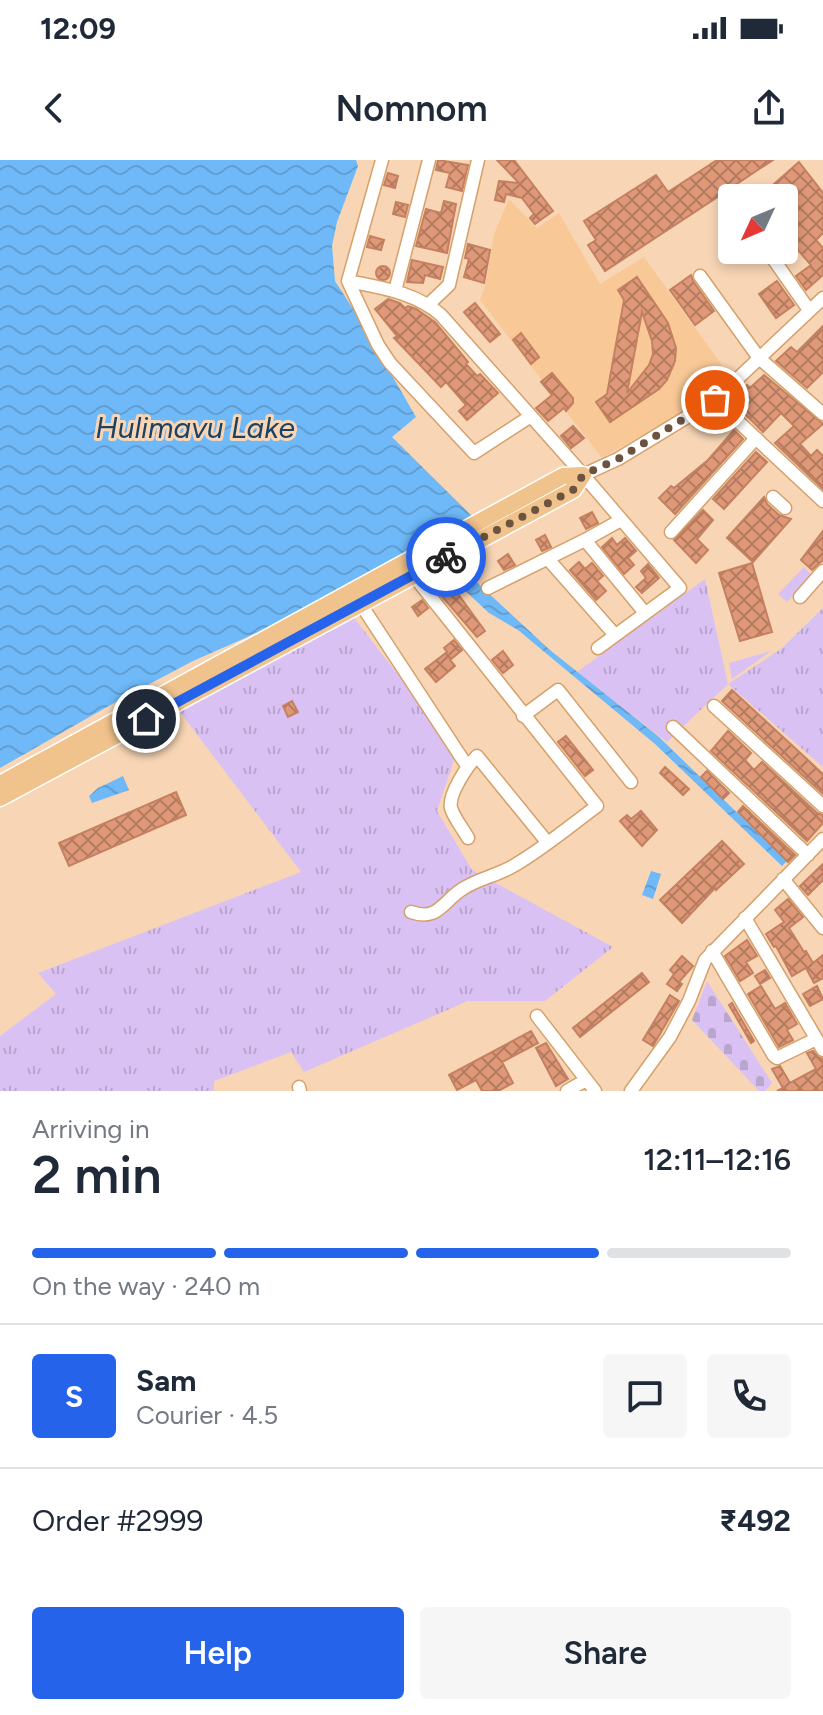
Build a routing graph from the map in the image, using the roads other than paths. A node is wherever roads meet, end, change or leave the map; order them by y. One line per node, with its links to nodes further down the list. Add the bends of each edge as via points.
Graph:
1 (382, 160): 6 (street)
2 (429, 160): 7 (street)
3 (478, 160): 9 (street, via 449,285)
4 (777, 264): 10 (street)
5 (700, 276): 11 (street)
6 (348, 281): 7 (street); 14 (street, via 390,363 474,453)
7 (395, 291): 9 (street)
8 (823, 298): 10 (street)
9 (429, 304): 14 (street)
10 (809, 310): 11 (street)
11 (759, 358): 12 (street); 13 (street)
12 (715, 400): 15 (street); 16 (street)
13 (823, 414)
14 (531, 416): 16 (street)
15 (756, 438): 18 (street); 21 (street)
16 (590, 472): 20 (street); 24 (main road, via 573,490)
17 (773, 497): 19 (street)
18 (823, 501)
19 (785, 508)
20 (621, 520): 22 (street); 29 (street, via 680,588)
21 (671, 532)
22 (585, 540): 23 (street); 29 (street)
23 (548, 559): 26 (street); 30 (street)
24 (409, 569): 28 (main road); 33 (street); 37 (main road)
25 (823, 571): 27 (street)
26 (488, 588)
27 (800, 597)
28 (360, 603): 35 (street); 38 (main road)
29 (645, 613): 30 (street)
30 (615, 635): 31 (street)
31 (598, 648)
32 (714, 706): 39 (street)
33 (523, 716): 36 (street, via 558,690); 42 (street, via 597,806)
34 (673, 727): 43 (street)
35 (467, 766): 40 (street, via 451,806); 42 (street, via 477,756)
36 (631, 782)
37 (0, 784)
38 (0, 798)
39 (823, 806)
40 (468, 838)
41 (823, 839): 43 (street)
42 (547, 842): 46 (street, via 498,875 466,886 433,913)
43 (810, 852): 44 (street); 45 (street)
44 (823, 860)
45 (783, 879): 47 (street); 48 (street)
46 (411, 912)
47 (745, 918): 49 (street); 52 (street)
48 (823, 928)
49 (712, 951): 52 (street, via 774,1056); 56 (street, via 670,1037)
50 (537, 1016): 53 (street)
51 (823, 1022): 52 (street)
52 (816, 1039)
53 (586, 1080): 54 (street); 55 (street)
54 (567, 1091)
55 (595, 1091)
56 (631, 1091)

